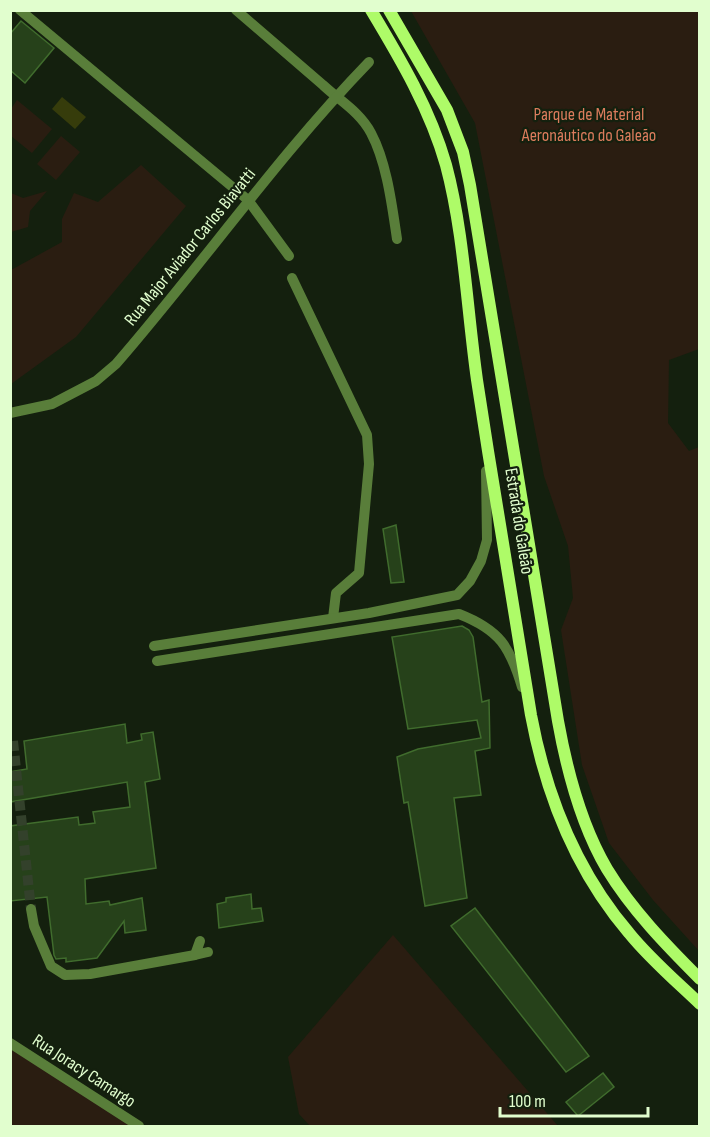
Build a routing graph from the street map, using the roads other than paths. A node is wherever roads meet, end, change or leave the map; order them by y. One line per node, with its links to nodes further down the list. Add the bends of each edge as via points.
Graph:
1 (20, 10): 7 (street)
2 (236, 10): 6 (street)
3 (371, 10): 11 (main road, Estrada do Galeão, via 413,80 445,164)
4 (389, 10): 21 (main road, Estrada do Galeão, via 447,110 463,152 558,721 576,794 591,838 608,870 644,919)
5 (369, 62): 6 (street, Rua Major Aviador Carlos Biavatti)
6 (336, 97): 7 (street, Rua Major Aviador Carlos Biavatti); 8 (street, via 355,110 371,134 383,167)
7 (248, 200): 9 (street); 12 (street, Rua Major Aviador Carlos Biavatti, via 116,364 96,381 61,400)
8 (397, 239)
9 (289, 256)
10 (292, 278): 13 (street, via 367,435 369,464 359,573 336,593)
11 (478, 381): 13 (street, via 488,489 487,540 470,581 457,595); 16 (main road, Estrada do Galeão)
12 (10, 413)
13 (333, 618): 14 (street)
14 (154, 646)
15 (157, 661): 16 (street, via 459,614 488,629 513,657)
16 (531, 715): 22 (main road, Estrada do Galeão, via 558,815 596,890 630,935)
17 (31, 909): 20 (street, via 51,966 65,975)
18 (200, 941): 20 (street)
19 (208, 952): 20 (street)
20 (195, 955)
21 (699, 979)
22 (699, 1004)
23 (10, 1043): 24 (street, Rua Joracy Camargo)
24 (139, 1126)

